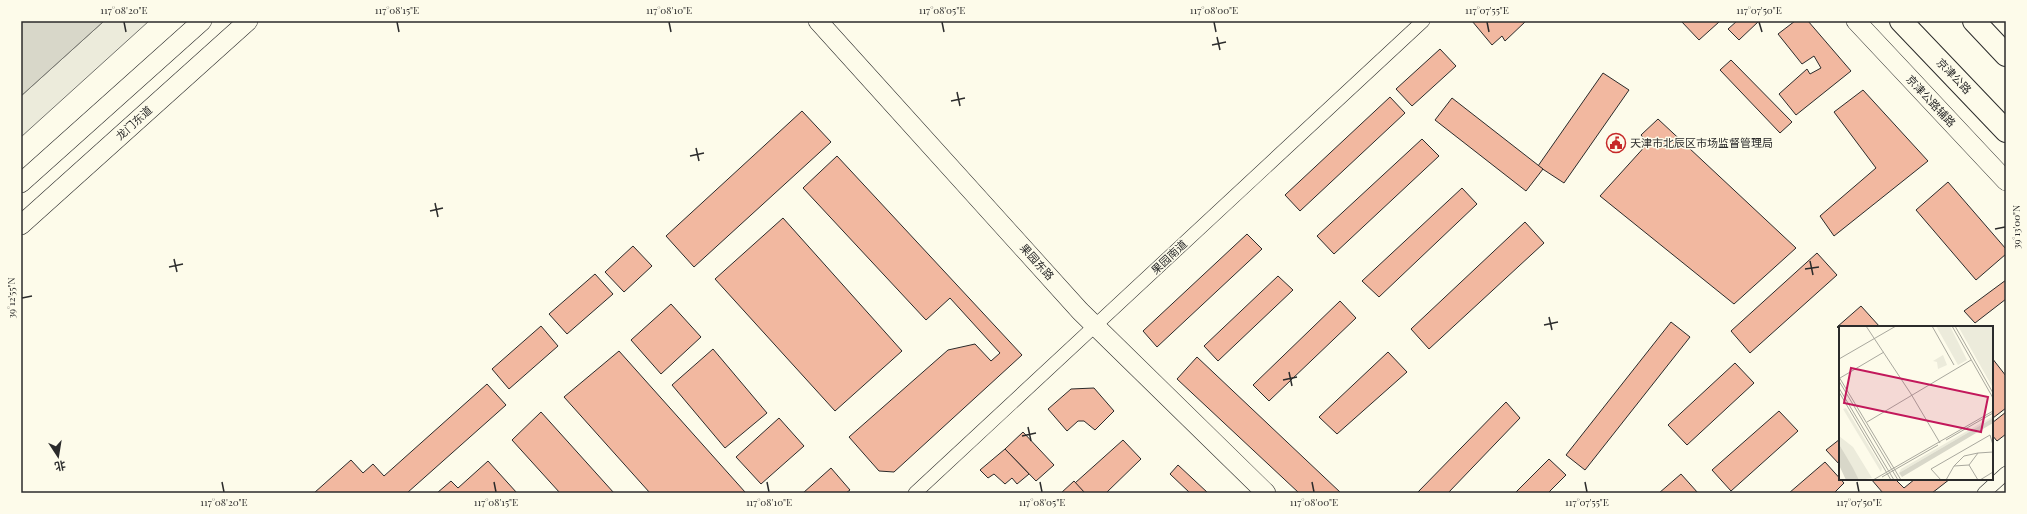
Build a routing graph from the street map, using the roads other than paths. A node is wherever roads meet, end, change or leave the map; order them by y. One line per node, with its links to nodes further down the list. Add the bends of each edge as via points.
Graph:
1 (202, 21): 13 (street)
2 (248, 21): 14 (street, 龙门东道)
3 (807, 21): 15 (street, 果园东路)
4 (818, 21): 15 (street, 果园东路)
5 (1412, 21): 15 (street, 果园南道)
6 (1423, 21): 15 (street, 果园南道)
7 (1856, 21): 12 (street, 京津公路辅路)
8 (1902, 21): 11 (highway, 京津公路)
9 (1974, 21): 10 (highway)
10 (2006, 55)
11 (2006, 131)
12 (2006, 181)
13 (21, 183)
14 (21, 225)
15 (1090, 327): 17 (street, 果园南道); 18 (street, 果园南道); 19 (street, 果园东路); 20 (street, 果园东路)
16 (2006, 473): 21 (street)
17 (907, 493)
18 (916, 493)
19 (1253, 493)
20 (1266, 493)
21 (1984, 493)

